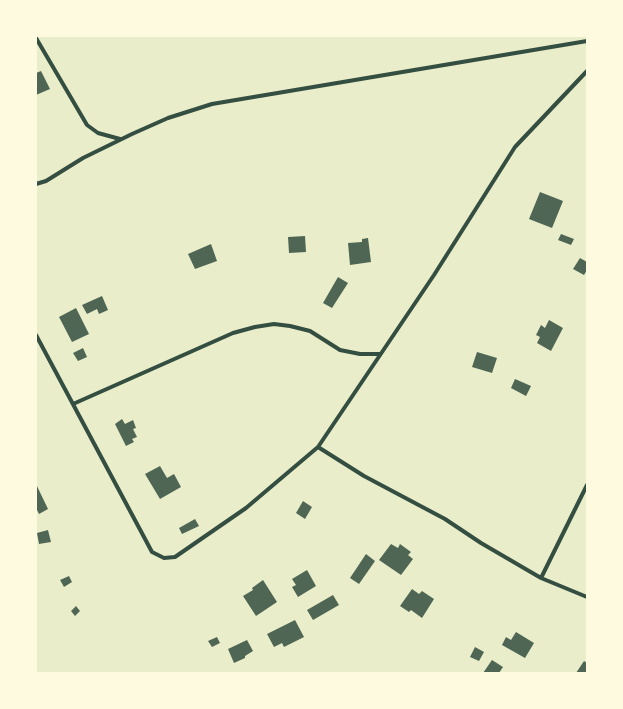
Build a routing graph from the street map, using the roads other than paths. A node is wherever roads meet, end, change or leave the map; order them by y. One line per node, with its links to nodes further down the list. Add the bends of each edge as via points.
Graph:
1 (36, 38): 4 (street, via 87,125 98,133)
2 (587, 41): 4 (street, via 212,104 168,118)
3 (587, 71): 7 (street, via 515,147 434,275)
4 (121, 139): 5 (street, via 46,181)
5 (36, 184)
6 (36, 335): 8 (street)
7 (380, 354): 8 (street, via 340,350 310,331 290,326 274,324 255,327 233,334); 9 (street)
8 (73, 404): 9 (street, via 152,552 164,558 175,558 246,508)
9 (318, 447): 11 (street, via 364,476 445,519)
10 (587, 485): 11 (street)
11 (541, 578): 12 (street)
12 (587, 597)

